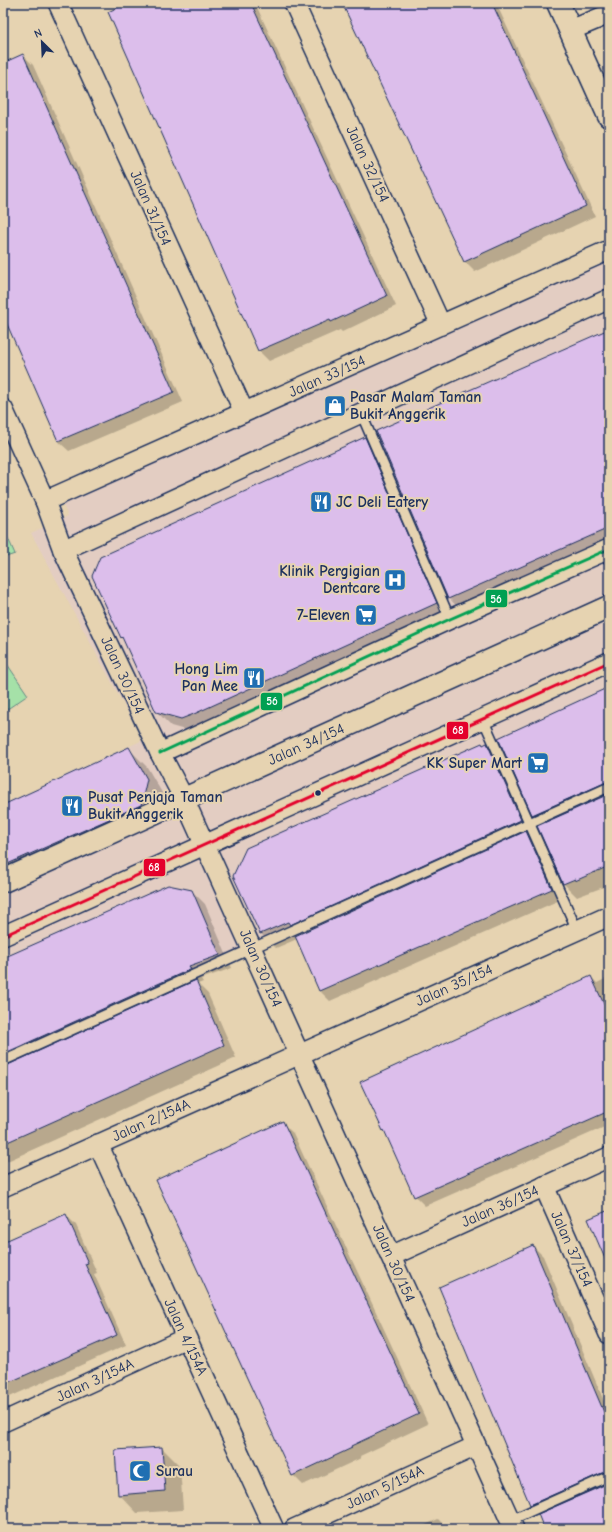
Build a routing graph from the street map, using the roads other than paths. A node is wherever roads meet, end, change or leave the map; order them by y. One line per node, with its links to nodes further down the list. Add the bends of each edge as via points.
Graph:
1 (58, 3): 11 (street, Jalan 31/154)
2 (294, 3): 9 (street, Jalan 32/154)
3 (558, 3): 5 (street)
4 (609, 14): 5 (street)
5 (571, 30): 6 (street)
6 (609, 116)
7 (609, 250): 9 (street, Jalan 33/154)
8 (609, 299): 12 (street)
9 (441, 325): 11 (street, Jalan 33/154)
10 (3, 409): 13 (street, Jalan 30/154)
11 (244, 412): 13 (street, Jalan 33/154)
12 (361, 413): 15 (street); 17 (lane)
13 (45, 501): 15 (street, Jalan 30/154)
14 (609, 549): 17 (street)
15 (63, 550): 20 (street, Jalan 30/154)
16 (609, 607): 22 (street, Jalan 34/154)
17 (450, 619): 20 (street)
18 (609, 662): 19 (street)
19 (483, 719): 23 (lane); 24 (street)
20 (160, 753): 22 (street, Jalan 30/154)
21 (609, 787): 23 (lane)
22 (184, 799): 24 (street, Jalan 30/154); 25 (street, Jalan 34/154)
23 (530, 823): 27 (lane); 29 (lane)
24 (205, 845): 28 (street); 29 (street, Jalan 30/154)
25 (3, 881)
26 (609, 916): 27 (street, Jalan 35/154)
27 (577, 930): 30 (street, Jalan 35/154)
28 (3, 936)
29 (252, 949): 30 (street, Jalan 30/154); 31 (lane)
30 (299, 1054): 32 (street, Jalan 2/154A); 36 (street, Jalan 30/154)
31 (3, 1061)
32 (98, 1144): 35 (street, Jalan 2/154A); 38 (street, Jalan 4/154A)
33 (609, 1157): 34 (street, Jalan 36/154)
34 (544, 1186): 36 (street, Jalan 36/154); 37 (street, Jalan 37/154)
35 (3, 1188)
36 (391, 1256): 40 (street, Jalan 30/154)
37 (609, 1334)
38 (186, 1338): 39 (street, Jalan 3/154A); 43 (street, Jalan 4/154A)
39 (3, 1422)
40 (476, 1446): 42 (street, Jalan 30/154); 44 (street, Jalan 5/154A)
41 (609, 1476): 42 (lane)
42 (512, 1525)
43 (274, 1529)
44 (294, 1529)

